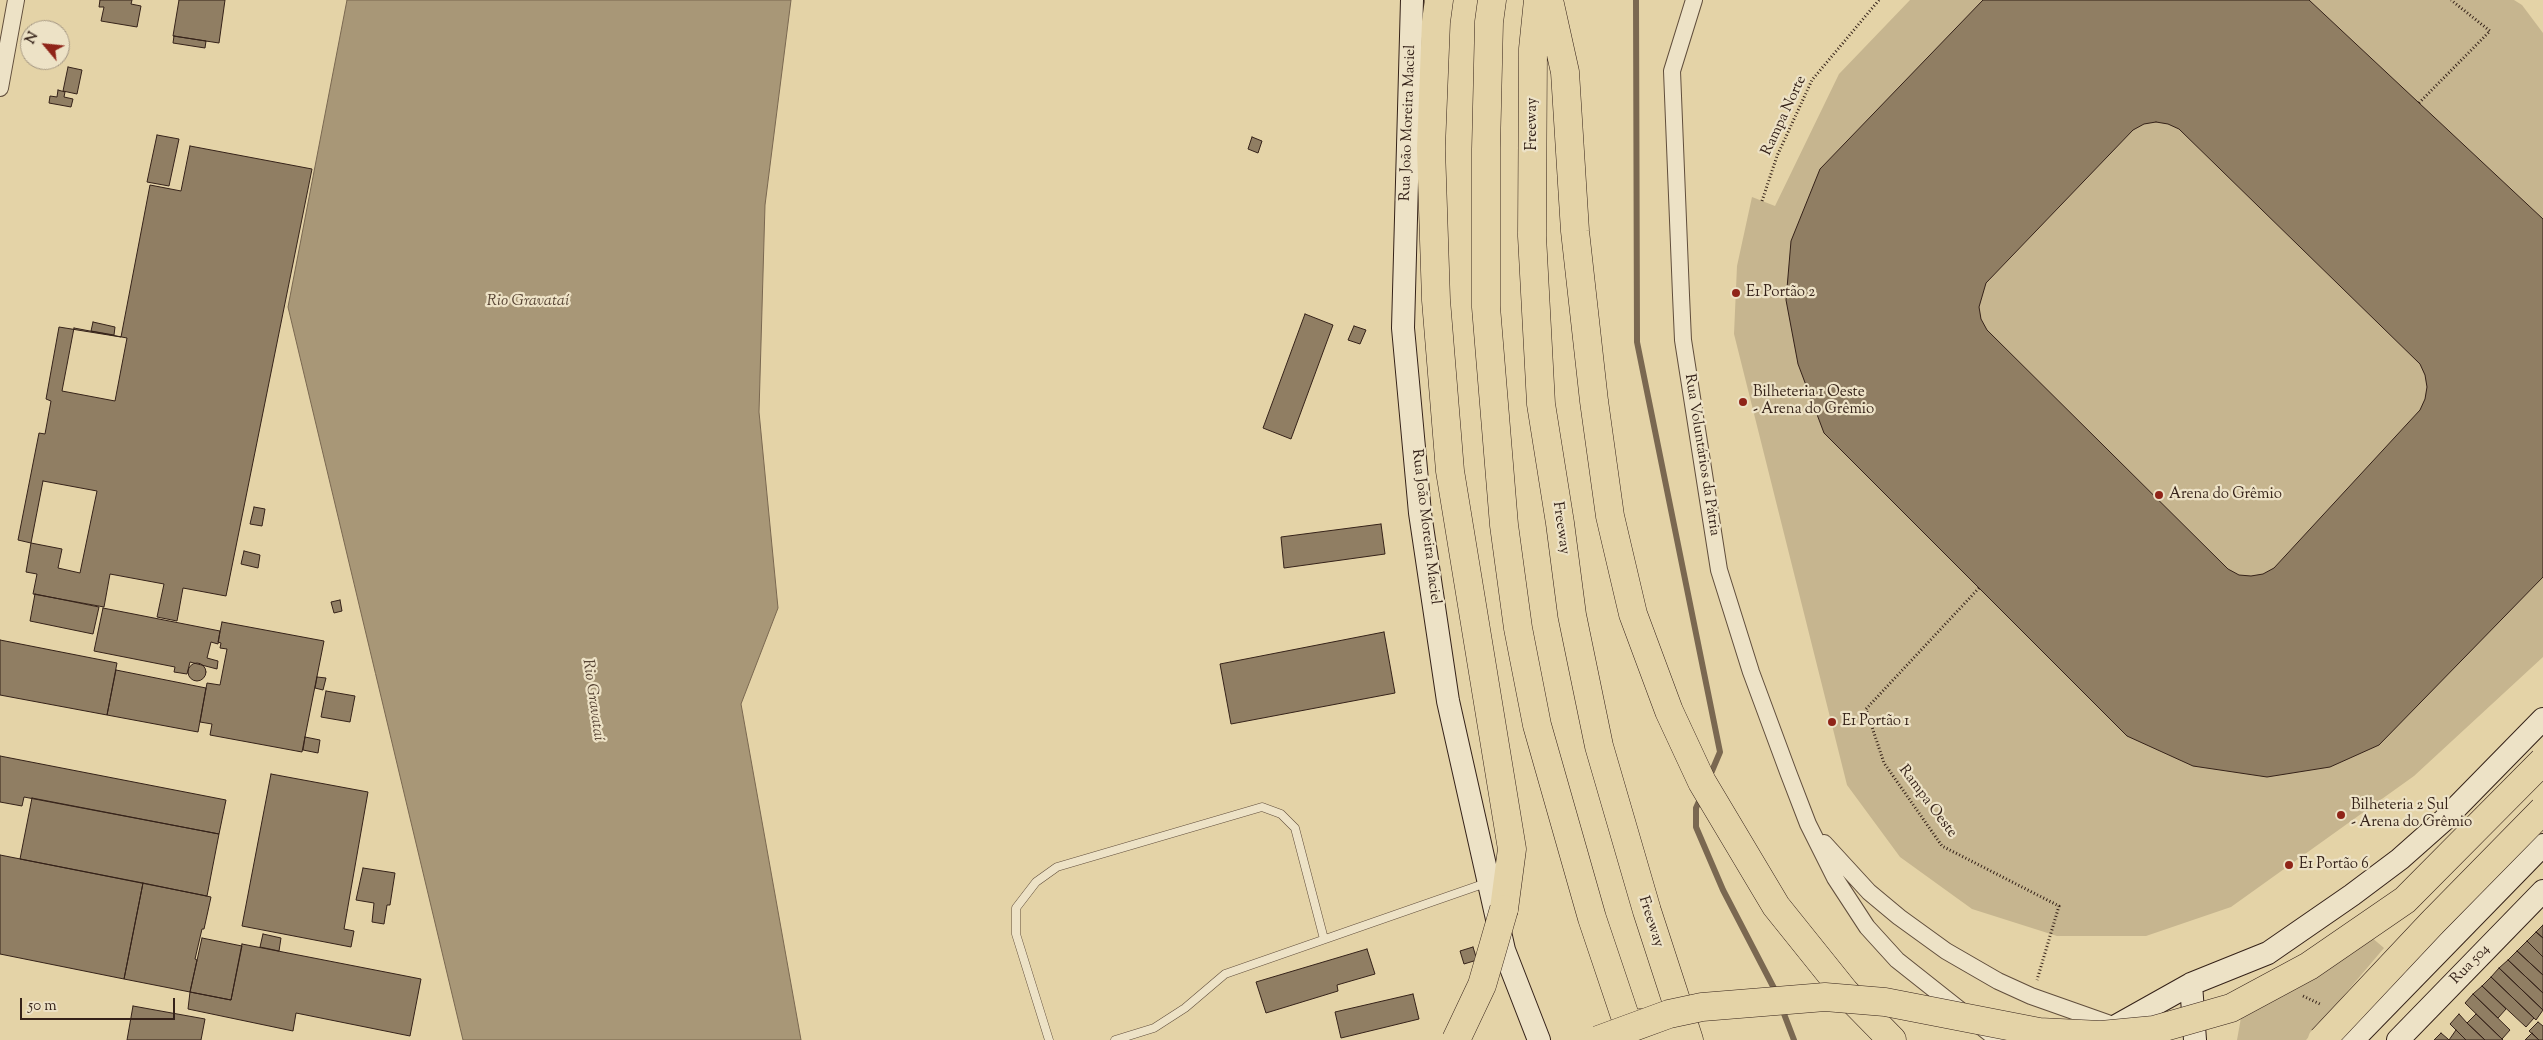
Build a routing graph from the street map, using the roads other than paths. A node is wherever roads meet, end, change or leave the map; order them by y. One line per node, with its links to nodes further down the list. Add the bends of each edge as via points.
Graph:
1 (16, 0): 8 (street)
2 (1412, 0): 14 (main road, Rua João Moreira Maciel, via 1403,328 1420,513 1448,701)
3 (1439, 0): 22 (highway, bridge, via 1431,148 1436,300 1450,471 1512,849 1504,909 1482,985)
4 (1492, 0): 18 (highway, via 1486,149 1486,307 1504,525 1518,628 1537,724 1592,918)
5 (1538, 0): 26 (highway, Freeway, via 1533,48 1532,236 1541,404 1572,615 1599,746 1646,911)
6 (1548, 0): 27 (highway, via 1565,72 1575,231 1594,401 1610,516 1633,614 1669,711 1702,782 1776,906 1845,992)
7 (1694, 0): 12 (street, Rua Voluntários da Pátria, via 1672,71 1683,340 1719,570 1751,672)
8 (0, 88)
9 (2543, 719): 17 (main road, via 2444,820 2400,859 2268,953)
10 (2543, 761): 18 (highway, bridge, via 2406,900 2309,966 2231,1008 2154,1030 2101,1035 2039,1032 1885,1002 1825,996 1702,1007)
11 (2543, 810): 31 (highway, bridge)
12 (1808, 824): 19 (street, Rua Voluntários da Pátria, via 1844,866 1899,917 1946,951 1998,981); 28 (street, Rua Voluntários da Pátria, via 1835,878 1867,927 1897,960)
13 (2543, 845): 32 (main road)
14 (1490, 881): 16 (lane); 23 (main road, Rua João Moreira Maciel, via 1504,950)
15 (2543, 891): 33 (main road, Rua 504)
16 (1324, 939): 20 (lane, via 1295,828 1281,814 1262,806 1057,867 1036,882 1016,908 1016,934); 21 (lane, via 1224,974 1186,1008 1154,1028)
17 (2191, 984): 19 (main road); 30 (main road)
18 (1637, 1032): 24 (highway, bridge); 25 (highway)
19 (2110, 1033): 29 (main road, Rua Voluntários da Pátria)
20 (1049, 1040)
21 (1115, 1040)
22 (1456, 1040)
23 (1539, 1040)
24 (1598, 1040)
25 (1679, 1040)
26 (1689, 1040)
27 (1892, 1040)
28 (1998, 1040)
29 (2135, 1040)
30 (2196, 1040)
31 (2322, 1040)
32 (2354, 1040)
33 (2398, 1040)

